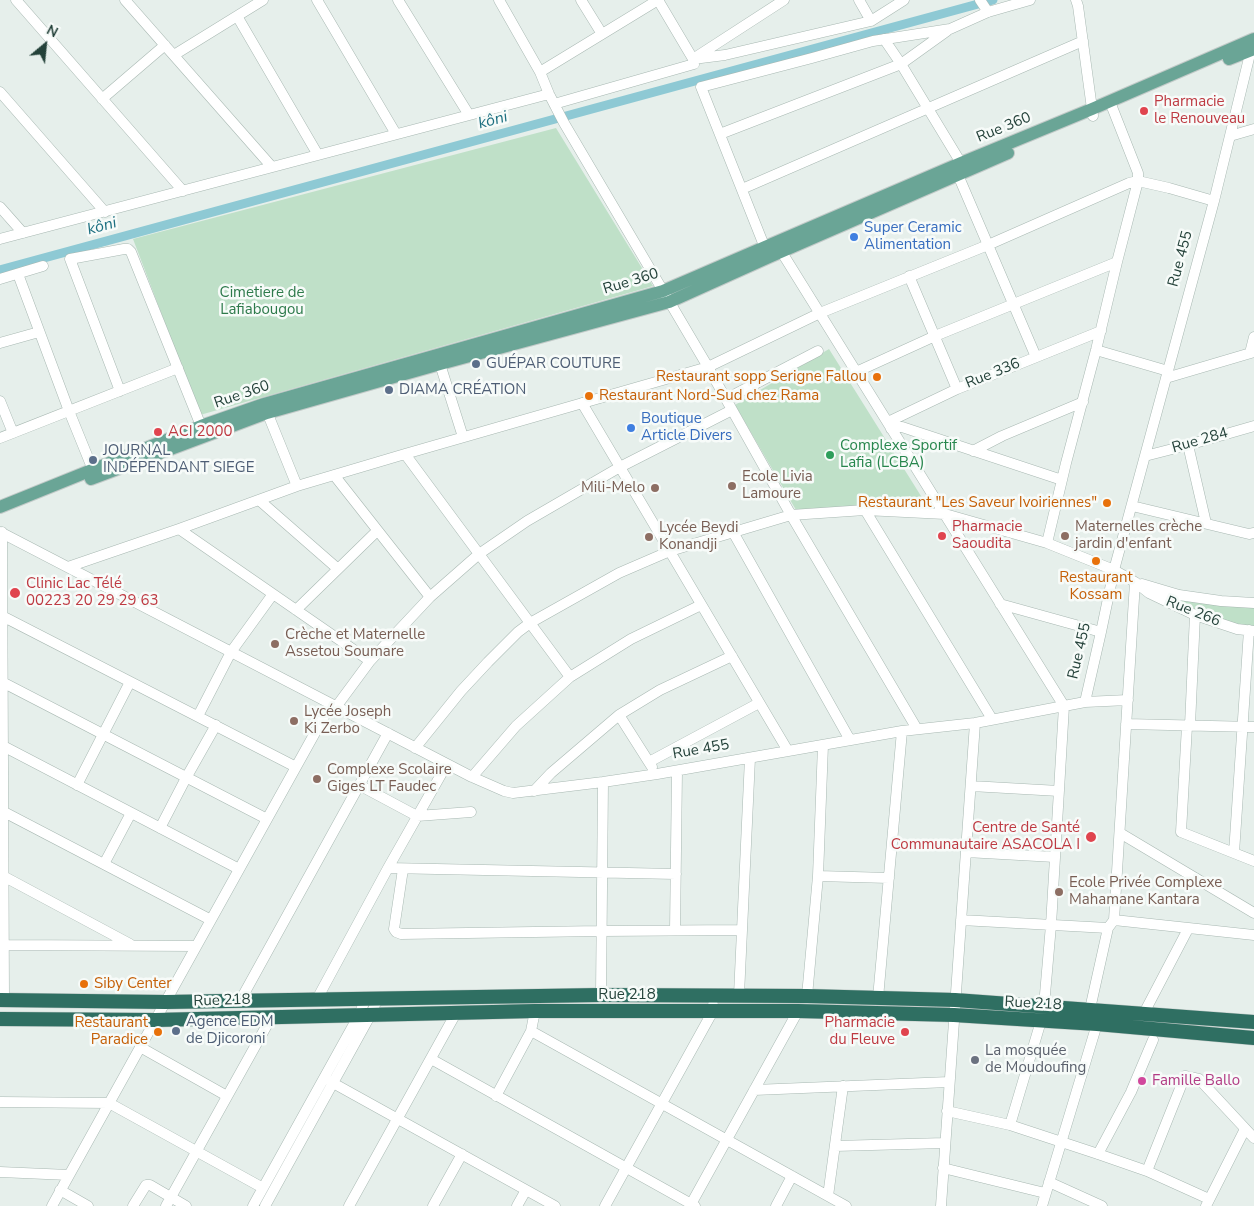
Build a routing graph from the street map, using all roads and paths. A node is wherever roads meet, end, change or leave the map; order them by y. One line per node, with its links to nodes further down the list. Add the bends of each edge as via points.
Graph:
1 (16, 0): 29 (street)
2 (125, 0): 22 (street)
3 (262, 0): 15 (street)
4 (317, 0): 36 (street)
5 (398, 0): 34 (street)
6 (499, 0): 26 (street)
7 (581, 0): 18 (street)
8 (658, 0): 18 (street); 24 (street)
9 (784, 0): 24 (street)
10 (859, 0): 16 (street)
11 (904, 0): 16 (street)
12 (1030, 0): 14 (street)
13 (1076, 0): 20 (street)
14 (983, 5): 17 (street)
15 (236, 16): 23 (street); 39 (street)
16 (871, 21): 24 (street, via 726,55)
17 (950, 29): 19 (street); 25 (street)
18 (602, 34): 26 (street)
19 (884, 39): 25 (street); 37 (street, via 702,87)
20 (1083, 41): 30 (street); 33 (street)
21 (1253, 43): 31 (main road, Rue 360); 33 (main road, Rue 360); 38 (street, Rue 455)
22 (165, 45): 23 (street); 29 (street)
23 (174, 55): 40 (street)
24 (693, 58): 32 (street, via 694,64)
25 (901, 64): 30 (street); 37 (street)
26 (540, 72): 28 (street)
27 (0, 92): 47 (street)
28 (549, 94): 32 (street); 34 (street)
29 (102, 99): 44 (street)
30 (927, 108): 41 (street); 43 (street)
31 (1112, 108): 33 (main road, Rue 360); 42 (street, via 1138,173)
32 (556, 109): 58 (street)
33 (1092, 112): 41 (main road, Rue 360)
34 (469, 115): 36 (street)
35 (1254, 129): 38 (street)
36 (396, 134): 39 (street)
37 (720, 134): 43 (street)
38 (1230, 136): 45 (street, Rue 455)
39 (318, 155): 40 (street)
40 (272, 167): 44 (street)
41 (960, 169): 50 (street); 51 (main road, Rue 360); 52 (main road, Rue 360)
42 (1138, 181): 45 (street); 50 (street); 53 (street)
43 (742, 189): 52 (street)
44 (183, 191): 47 (street)
45 (1214, 202): 74 (street, Rue 455)
46 (0, 207): 48 (street)
47 (105, 212): 48 (street)
48 (24, 233): 49 (street)
49 (0, 239)
50 (988, 245): 56 (street); 59 (street)
51 (781, 251): 52 (main road, Rue 360); 60 (street)
52 (767, 252): 58 (main road, Rue 360)
53 (1117, 262): 59 (street); 61 (street)
54 (43, 266): 55 (street)
55 (18, 274): 57 (street); 62 (street)
56 (909, 276): 60 (street); 63 (street)
57 (0, 280)
58 (666, 297): 70 (main road, Rue 360); 71 (street); 81 (main road, Rue 360)
59 (1014, 304): 63 (street); 69 (street)
60 (820, 313): 71 (street); 73 (street)
61 (1101, 331): 66 (street); 69 (street, Rue 336)
62 (39, 332): 65 (street); 82 (street)
63 (935, 336): 73 (street); 75 (street)
64 (1254, 337): 68 (street)
65 (0, 343)
66 (1096, 350): 74 (street); 79 (street)
67 (818, 351): 77 (street)
68 (1252, 352): 74 (street)
69 (1036, 357): 75 (street, Rue 336)
70 (440, 364): 81 (main road, Rue 360); 89 (street)
71 (708, 367): 77 (street); 80 (street)
72 (178, 368): 76 (street); 76 (street, via 131,252 124,249 70,259); 85 (street)
73 (856, 372): 84 (street)
74 (1167, 374): 93 (street, Rue 455)
75 (957, 389): 84 (street, Rue 336)
76 (120, 391): 82 (street)
77 (726, 399): 83 (street)
78 (0, 400): 87 (street)
79 (1082, 402): 91 (street); 97 (street)
80 (582, 403): 89 (street); 94 (street)
81 (266, 408): 85 (main road, Rue 360); 98 (street); 103 (main road, Rue 360)
82 (69, 410): 87 (street); 95 (street)
83 (732, 410): 94 (street); 104 (street)
84 (889, 425): 91 (street); 105 (street)
85 (202, 426): 95 (main road, Rue 360)
86 (1254, 426): 90 (street, Rue 284)
87 (13, 433): 88 (street)
88 (0, 438)
89 (463, 438): 92 (street)
90 (1188, 446): 93 (street, Rue 284); 106 (street)
91 (973, 450): 97 (street)
92 (405, 454): 96 (street); 114 (street)
93 (1145, 456): 100 (street, Rue 455)
94 (620, 467): 113 (street); 114 (street, via 527,521)
95 (93, 470): 101 (main road, Rue 360)
96 (334, 475): 98 (street); 108 (street)
97 (1062, 480): 112 (street)
98 (297, 486): 99 (street)
99 (259, 500): 107 (street); 116 (street)
100 (1132, 506): 106 (street); 117 (street, Rue 455)
101 (0, 507)
102 (865, 510): 104 (street, Rue 266); 105 (street, Rue 266); 143 (street)
103 (0, 514)
104 (792, 514): 110 (street, Rue 266); 150 (street)
105 (945, 514): 112 (street, Rue 266); 122 (street)
106 (1206, 523): 111 (street)
107 (179, 529): 115 (street); 119 (street)
108 (377, 531): 116 (street); 120 (street)
109 (1, 532): 115 (street); 126 (street)
110 (733, 532): 113 (street, Rue 266); 154 (street)
111 (1252, 534)
112 (1047, 543): 117 (street, Rue 266)
113 (670, 552): 123 (street); 127 (street, Rue 266, via 619,573)
114 (479, 554): 120 (street); 127 (street)
115 (68, 567): 130 (street)
116 (338, 569): 124 (street)
117 (1114, 570): 118 (street, Rue 266); 129 (street, Rue 455)
118 (1135, 582): 121 (street, Rue 266, via 1179,595); 125 (street, Rue 266, via 1149,593); 136 (street)
119 (273, 594): 124 (street); 130 (street)
120 (430, 597): 132 (street)
121 (1254, 603)
122 (1000, 604): 129 (street); 140 (street)
123 (701, 605): 131 (street); 133 (street, via 631,638)
124 (296, 610): 132 (street)
125 (1195, 615): 128 (street, Rue 266, via 1237,629); 147 (street)
126 (2, 616): 134 (street); 135 (street)
127 (530, 623): 133 (street); 157 (street, Rue 266, via 474,676)
128 (1251, 630): 148 (street)
129 (1101, 632): 137 (street, Rue 455)
130 (231, 652): 139 (street); 142 (street)
131 (732, 656): 138 (street); 141 (street, via 660,690)
132 (370, 662): 139 (street)
133 (570, 677): 165 (street, via 516,726)
134 (2, 682): 153 (street); 156 (street)
135 (130, 682): 142 (street); 153 (street)
136 (1128, 700): 137 (street); 145 (street)
137 (1084, 702): 140 (street, Rue 455)
138 (759, 703): 158 (street); 160 (street)
139 (334, 705): 152 (street); 162 (street)
140 (1064, 706): 143 (street, Rue 455); 172 (street)
141 (619, 715): 160 (street); 171 (street, via 551,772)
142 (198, 716): 146 (street)
143 (992, 719): 144 (street, Rue 455)
144 (975, 722): 150 (street, Rue 455); 170 (street)
145 (1126, 724): 147 (street); 179 (street)
146 (216, 725): 162 (street); 166 (street)
147 (1189, 725): 148 (street); 181 (street, via 1181,832)
148 (1242, 727): 149 (street); 181 (street)
149 (1254, 728)
150 (917, 729): 151 (street, Rue 455)
151 (902, 731): 154 (street, Rue 455); 192 (street)
152 (388, 733): 157 (street); 169 (street)
153 (103, 734): 166 (street); 168 (street)
154 (850, 740): 155 (street, Rue 455)
155 (823, 745): 158 (street, Rue 455); 191 (street)
156 (3, 746): 168 (street); 173 (street)
157 (415, 748): 161 (street)
158 (788, 751): 159 (street, Rue 455)
159 (750, 758): 163 (street, Rue 455); 201 (street)
160 (649, 762): 164 (street)
161 (446, 764): 165 (street); 176 (street)
162 (296, 767): 177 (street)
163 (677, 770): 164 (street, Rue 455); 189 (street)
164 (657, 774): 167 (street, Rue 455)
165 (472, 777): 171 (street, Rue 455, via 504,791)
166 (186, 778): 177 (street); 178 (street)
167 (603, 782): 171 (street, Rue 455); 188 (street)
168 (77, 785): 175 (street)
169 (359, 786): 176 (street); 215 (street)
170 (971, 786): 172 (street); 180 (street)
171 (534, 791)
172 (1059, 791): 182 (street)
173 (2, 811): 184 (street); 190 (street)
174 (471, 812): 176 (street)
175 (131, 813): 178 (street); 184 (street)
176 (417, 816): 185 (street)
177 (267, 820): 186 (street)
178 (160, 828): 186 (street)
179 (1120, 833): 193 (street); 196 (street)
180 (966, 852): 182 (street); 195 (street)
181 (1234, 853): 183 (street)
182 (1055, 857): 197 (street)
183 (1254, 861)
184 (104, 864): 194 (street)
185 (388, 868): 187 (street); 212 (street)
186 (239, 869): 194 (street)
187 (403, 869): 188 (street); 199 (street, via 394,928 401,934)
188 (602, 872): 189 (street); 199 (street)
189 (676, 874): 200 (street)
190 (3, 876): 203 (street); 204 (street)
191 (818, 876): 192 (street); 209 (street)
192 (889, 878): 211 (street)
193 (1254, 914)
194 (211, 920): 205 (street)
195 (961, 920): 197 (street); 214 (street)
196 (1111, 924): 197 (street); 198 (street); 218 (street)
197 (1051, 925): 217 (street)
198 (1188, 929): 202 (street); 223 (street)
199 (602, 930): 200 (street); 208 (street)
200 (675, 930): 201 (street)
201 (742, 930): 207 (street)
202 (1254, 935)
203 (3, 945): 204 (street); 213 (street)
204 (133, 945): 205 (street)
205 (196, 946): 216 (street)
206 (713, 995): 207 (highway, Rue 218); 208 (highway, Rue 218); 220 (street)
207 (739, 995): 209 (highway, Rue 218)
208 (600, 996): 210 (highway, Rue 218)
209 (807, 996): 211 (highway, Rue 218)
210 (372, 998): 212 (highway, Rue 218); 224 (street)
211 (878, 998): 214 (highway, Rue 218)
212 (318, 999): 215 (highway, Rue 218)
213 (2, 1000): 216 (highway, Rue 218)
214 (955, 1000): 217 (highway, Rue 218); 225 (street)
215 (240, 1001): 216 (highway, Rue 218)
216 (165, 1002): 228 (street)
217 (1044, 1006): 218 (highway, Rue 218)
218 (1090, 1010): 223 (highway, Rue 218)
219 (535, 1011): 220 (highway, Rue 218); 222 (highway, Rue 218); 232 (street)
220 (713, 1011): 221 (highway, Rue 218); 245 (street)
221 (798, 1011): 225 (highway, Rue 218); 240 (street)
222 (456, 1013): 224 (highway, Rue 218); 236 (street)
223 (1144, 1013): 230 (highway, Rue 218)
224 (365, 1015): 226 (highway, Rue 218); 237 (street)
225 (954, 1015): 229 (highway, Rue 218); 238 (street)
226 (272, 1016): 228 (highway, Rue 218); 241 (street)
227 (0, 1019): 228 (highway, Rue 218)
228 (155, 1020): 235 (street)
229 (1042, 1021): 231 (highway, Rue 218); 248 (street)
230 (1254, 1022)
231 (1097, 1024): 233 (highway, Rue 218); 252 (street)
232 (532, 1031): 242 (street); 245 (street)
233 (1254, 1038)
234 (1153, 1040): 257 (street, via 1131,1092)
235 (140, 1047): 241 (street); 244 (street)
236 (431, 1059): 242 (street); 247 (street)
237 (329, 1080): 247 (street); 265 (street); 279 (street)
238 (949, 1082): 239 (street); 246 (street)
239 (843, 1086): 240 (street); 254 (street)
240 (754, 1090): 251 (street)
241 (228, 1096): 255 (street)
242 (496, 1096): 258 (street)
243 (0, 1102): 244 (street)
244 (109, 1103): 255 (street); 262 (street)
245 (662, 1104): 251 (street); 258 (street)
246 (947, 1111): 248 (street); 253 (street)
247 (398, 1119): 256 (street); 280 (street)
248 (1010, 1125): 252 (street)
249 (1245, 1129): 250 (street); 260 (street, via 1198,1079 1185,1076); 271 (street)
250 (1254, 1138)
251 (727, 1140): 263 (street); 272 (street)
252 (1062, 1142): 257 (street); 264 (street)
253 (945, 1144): 254 (street); 259 (street)
254 (835, 1146): 269 (street)
255 (197, 1152): 265 (street); 270 (street)
256 (462, 1154): 267 (street); 281 (street)
257 (1098, 1154): 260 (street)
258 (626, 1168): 272 (street); 284 (street)
259 (943, 1168): 268 (street); 287 (street)
260 (1147, 1171): 271 (street)
261 (0, 1172): 262 (street)
262 (69, 1175): 266 (street)
263 (792, 1176): 269 (street); 285 (street)
264 (1049, 1182): 268 (street); 273 (street)
265 (263, 1188): 278 (street)
266 (60, 1190): 274 (street); 275 (street)
267 (526, 1190): 282 (street); 283 (street)
268 (1045, 1193): 288 (street)
269 (828, 1196): 286 (street)
270 (169, 1202): 276 (street, via 146,1185); 277 (street)
271 (1207, 1202)
272 (692, 1205)
273 (1096, 1205)
274 (52, 1206)
275 (88, 1206)
276 (133, 1206)
277 (186, 1206)
278 (253, 1206)
279 (265, 1206)
280 (349, 1206)
281 (433, 1206)
282 (517, 1206)
283 (555, 1206)
284 (604, 1206)
285 (776, 1206)
286 (846, 1206)
287 (940, 1206)
288 (1042, 1206)

